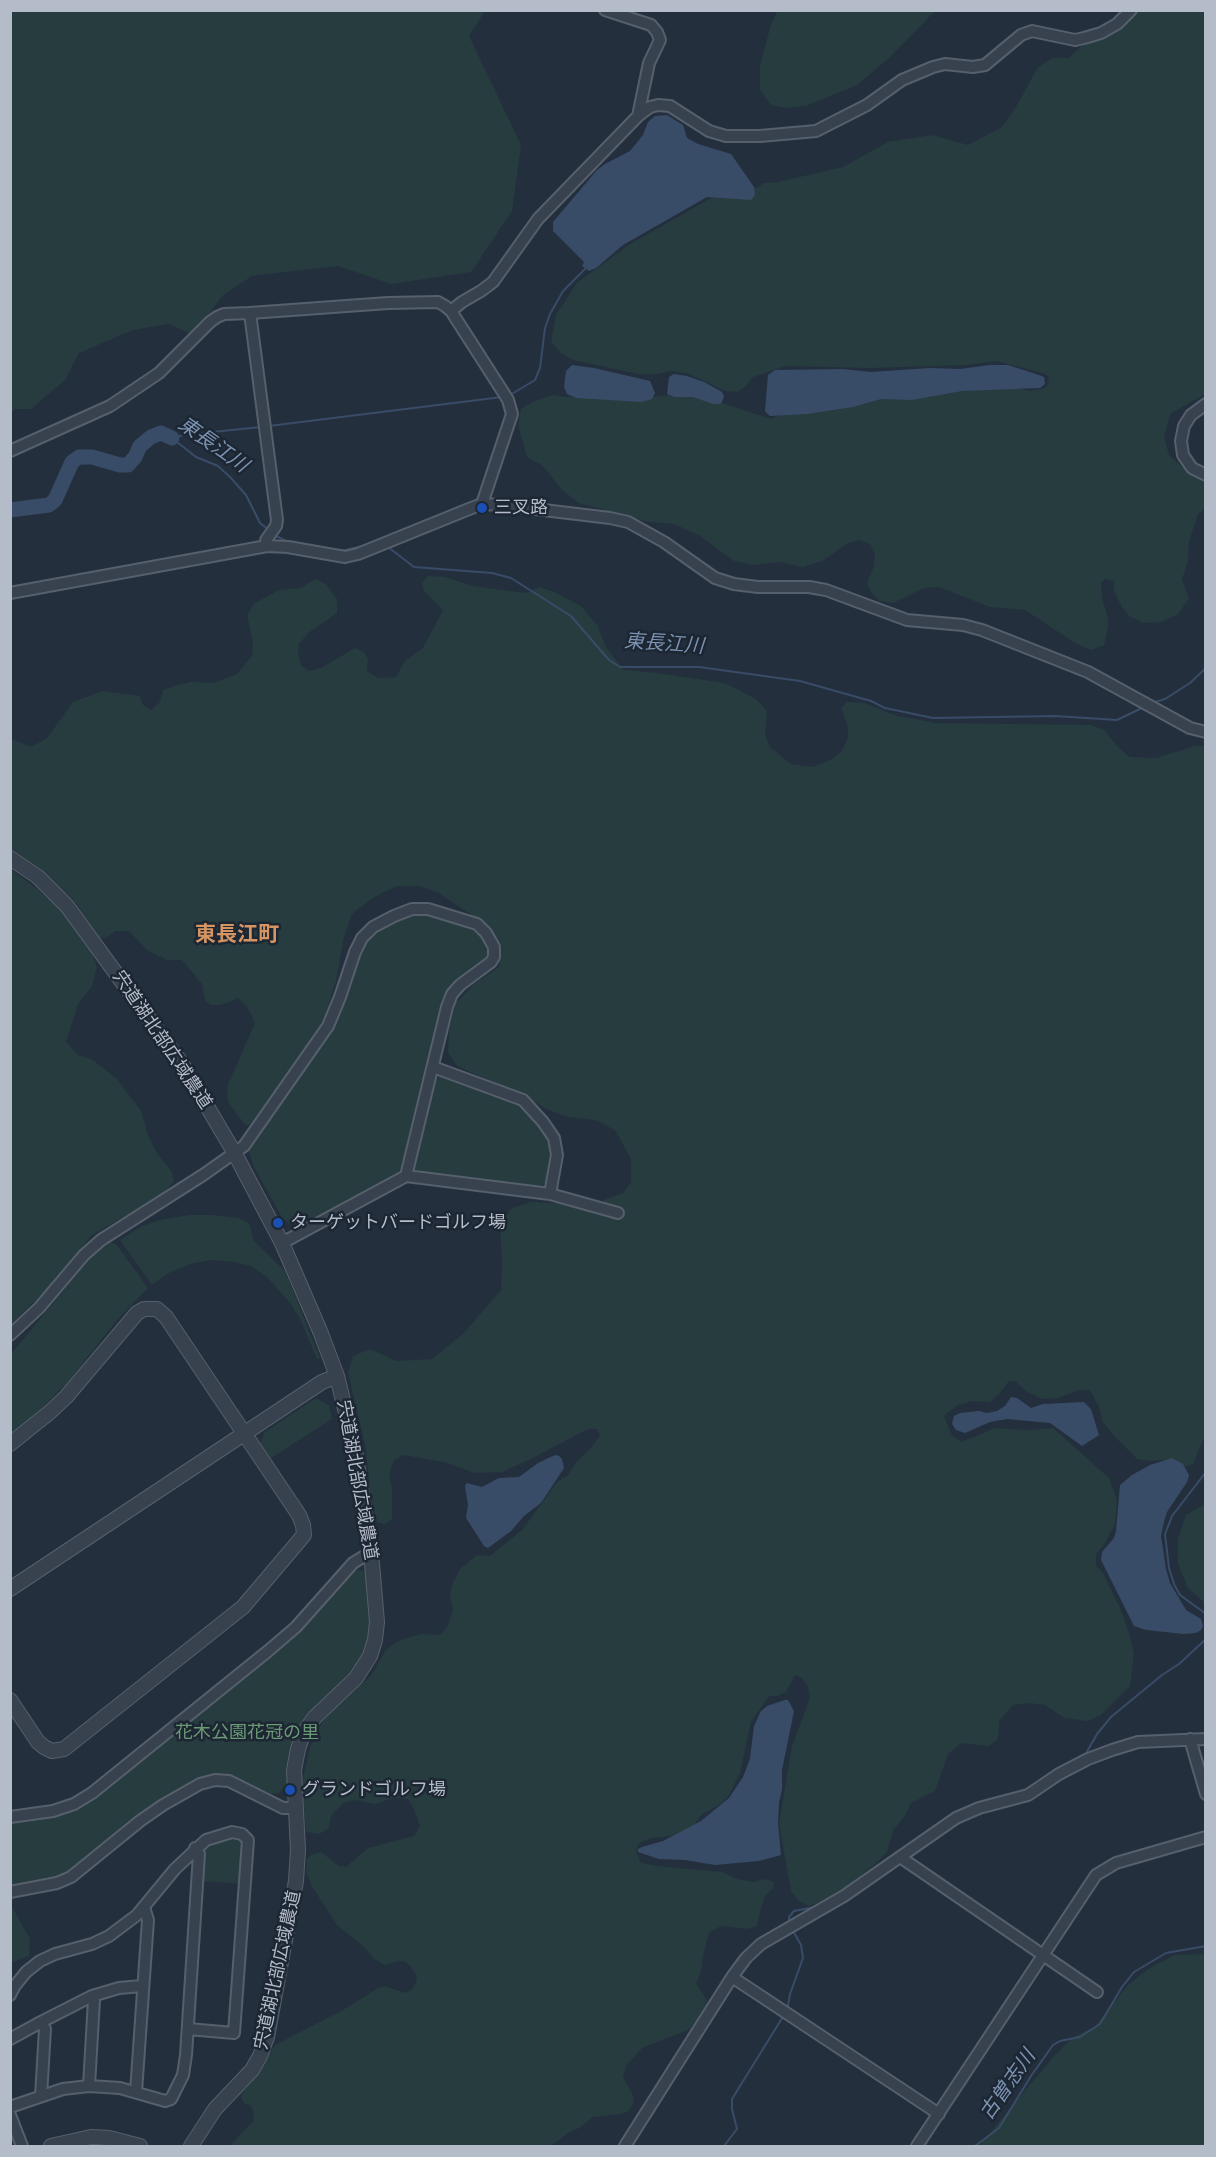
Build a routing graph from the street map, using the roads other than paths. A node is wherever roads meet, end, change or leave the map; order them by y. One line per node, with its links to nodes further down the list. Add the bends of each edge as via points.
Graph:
1 (605, 10): 3 (street, via 651,25 660,40 649,63)
2 (1131, 10): 3 (street, via 1117,24 1084,38 1075,40 1032,31 1021,35 985,65 933,67 902,80 867,105 816,131 726,136 709,131 669,106 658,105)
3 (638, 116): 4 (street, via 538,219 493,282)
4 (452, 311): 5 (street, via 438,302); 9 (street, via 508,400 512,414)
5 (250, 313): 7 (street, via 224,314 210,322 159,373 110,406); 10 (street, via 277,520 266,540)
6 (1206, 404): 8 (street, via 1191,415 1181,441 1183,455 1192,468)
7 (10, 451)
8 (1206, 475)
9 (482, 504): 10 (street, via 345,557); 12 (street, via 628,522 715,578 734,584 818,589 907,620 982,630 1088,672 1190,728)
10 (267, 546): 11 (street)
11 (10, 593)
12 (1206, 732)
13 (10, 858): 15 (street, 宍道湖北部広域農道, via 53,890 86,930 182,1064)
14 (434, 1067): 15 (street, via 452,994 491,962 494,947 477,924 428,909 412,909 373,927 362,938 328,1026 244,1146); 16 (street); 17 (street, via 523,1100 554,1138 557,1155)
15 (234, 1152): 19 (street, 宍道湖北部広域農道); 20 (street, via 101,1240)
16 (405, 1176): 17 (street); 19 (street)
17 (550, 1194): 18 (street)
18 (618, 1213)
19 (282, 1243): 21 (street, 宍道湖北部広域農道)
20 (10, 1335)
21 (337, 1376): 22 (street); 24 (street, 宍道湖北部広域農道, via 355,1450)
22 (244, 1433): 23 (street, via 166,1317 149,1308 137,1313 50,1412); 25 (street); 26 (street, via 299,1515 304,1535 243,1607 64,1749 52,1751 38,1742)
23 (10, 1444)
24 (371, 1552): 30 (street, 宍道湖北部広域農道, via 375,1640 356,1678 304,1732 294,1770); 31 (street, via 352,1563 296,1627 92,1793 53,1811)
25 (10, 1589)
26 (10, 1700)
27 (1206, 1738): 28 (street)
28 (1190, 1739): 29 (street); 34 (street, via 1138,1742 1088,1759 1028,1795 956,1818)
29 (1206, 1794)
30 (296, 1808): 35 (street, via 283,1808 229,1781 200,1784 140,1821 71,1877 57,1884); 55 (street, 宍道湖北部広域農道, via 297,1881 267,2037 252,2070 215,2109)
31 (10, 1817)
32 (1206, 1838): 37 (street, via 1104,1868)
33 (195, 1848): 36 (street); 44 (street, via 199,1854); 44 (street, via 232,1832 248,1840 234,2033)
34 (900, 1857): 37 (street); 38 (street, via 844,1896 761,1944)
35 (10, 1892)
36 (144, 1907): 39 (street, via 148,1920); 41 (street, via 109,1936 40,1961 26,1972)
37 (1044, 1955): 40 (street); 50 (street)
38 (732, 1977): 50 (street); 56 (street)
39 (142, 1986): 42 (street); 47 (street)
40 (1097, 1992)
41 (10, 1995)
42 (92, 1996): 43 (street); 46 (street)
43 (41, 2022): 45 (street); 48 (street, via 45,2029)
44 (188, 2029): 47 (street, via 183,2075 171,2099 165,2101)
45 (10, 2039)
46 (89, 2086): 47 (street); 48 (street)
47 (136, 2092)
48 (41, 2096): 49 (street)
49 (10, 2107)
50 (939, 2114): 57 (street)
51 (10, 2115): 52 (street)
52 (22, 2146)
53 (51, 2146): 54 (street, via 91,2137)
54 (140, 2146)
55 (191, 2146)
56 (625, 2146)
57 (917, 2146)

